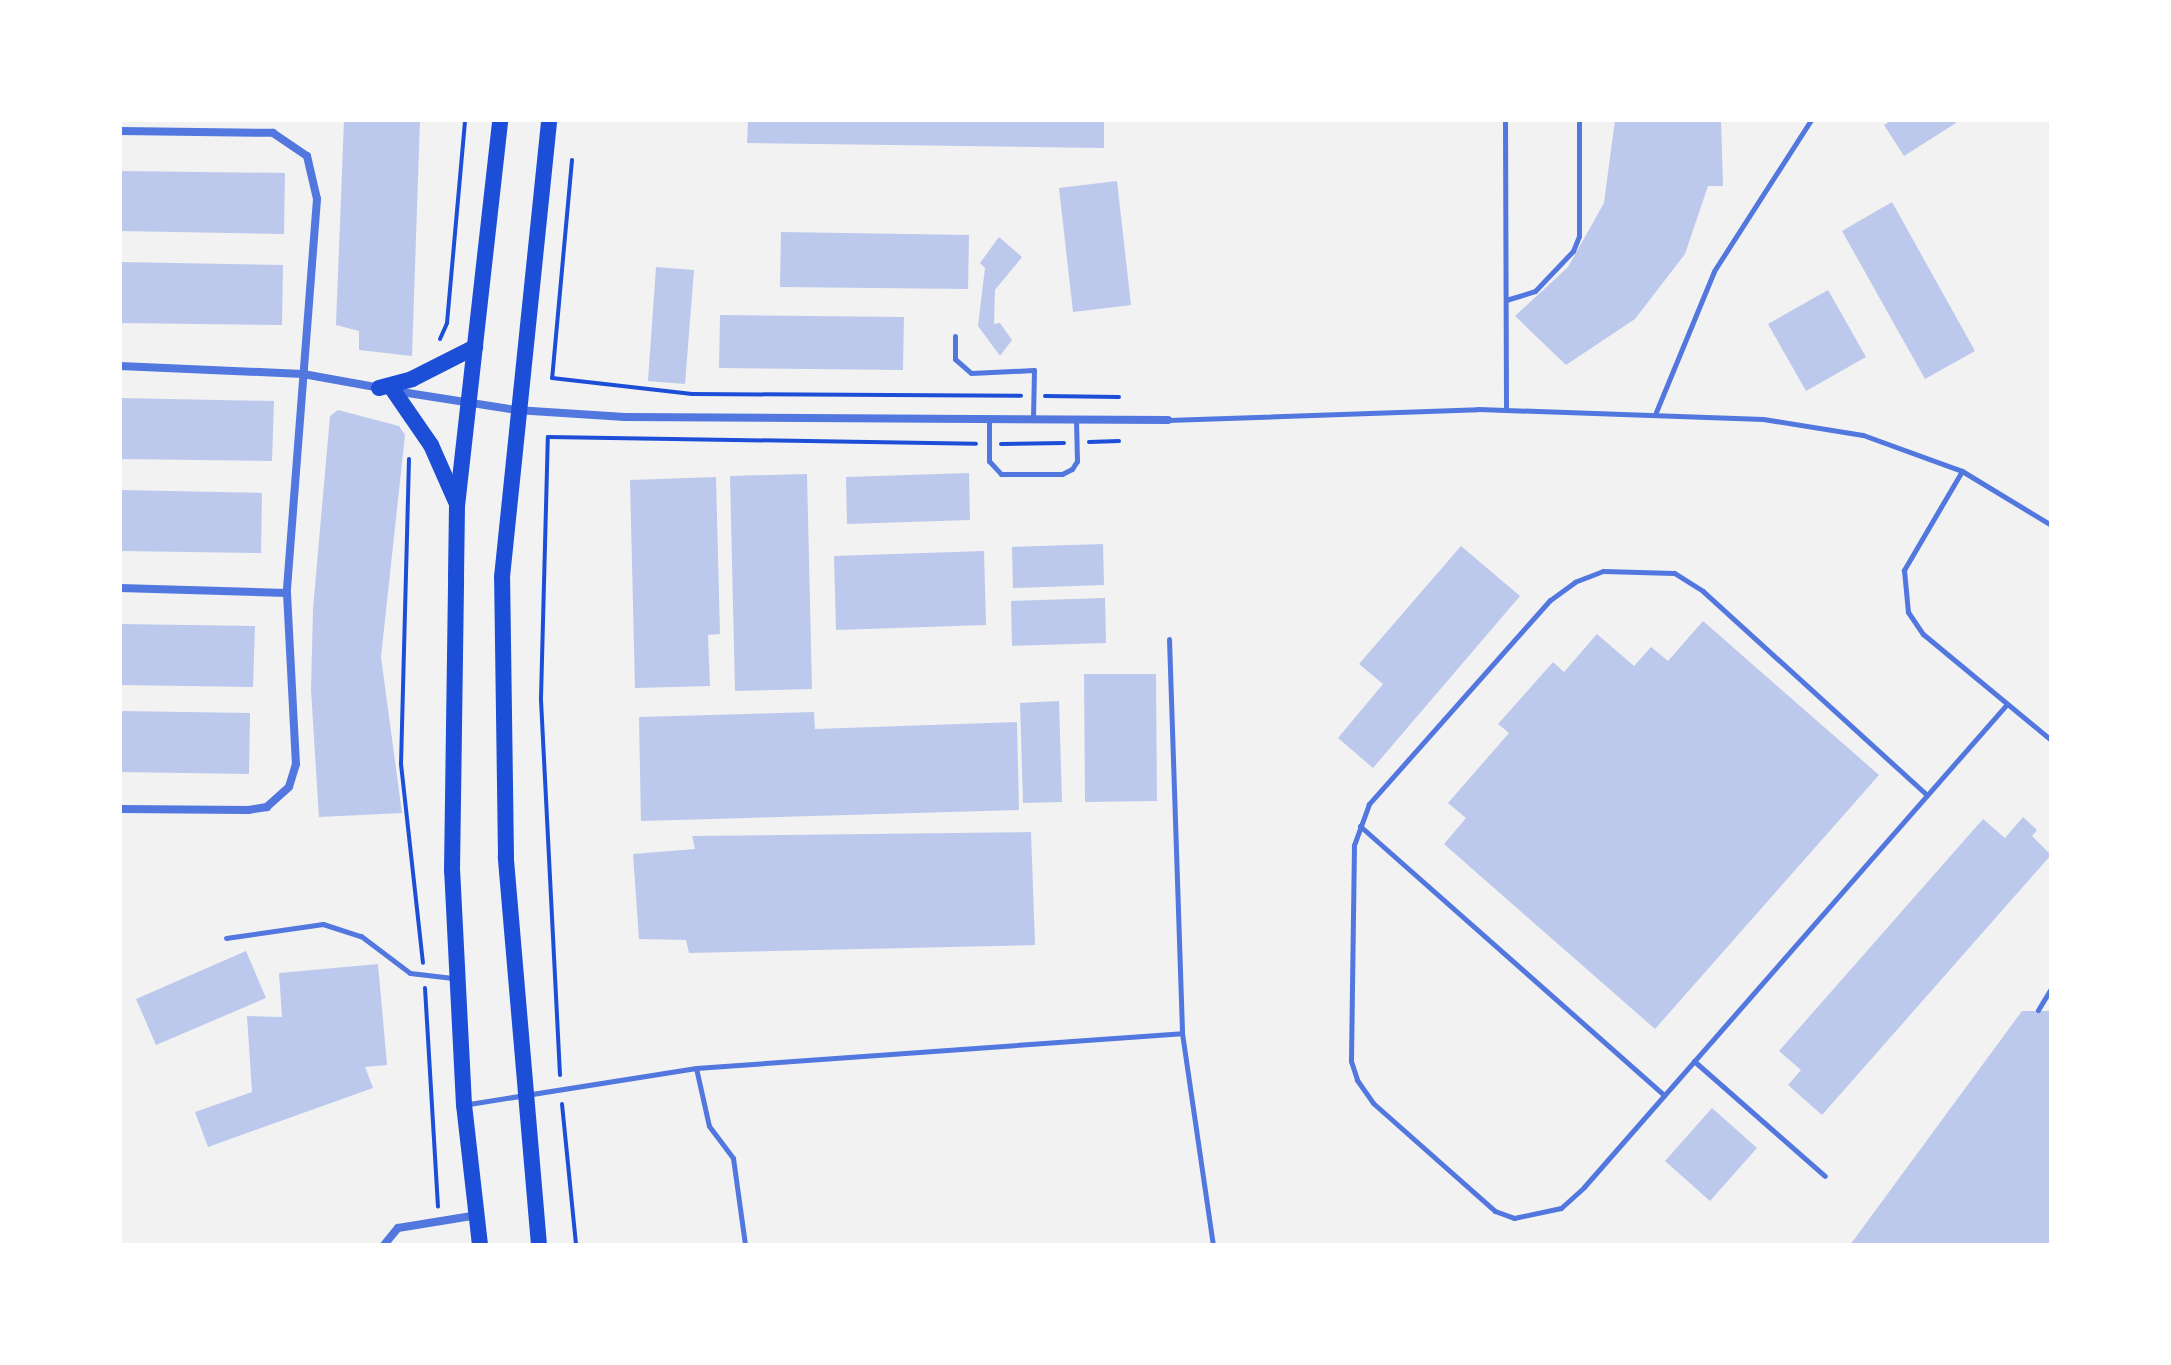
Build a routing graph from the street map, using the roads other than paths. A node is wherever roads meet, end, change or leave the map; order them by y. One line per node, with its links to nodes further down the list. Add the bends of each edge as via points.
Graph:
1 (500, 120): 9 (main road)
2 (549, 120): 14 (main road)
3 (1505, 120): 7 (lane)
4 (1579, 120): 7 (lane, via 1579,236 1573,251 1535,291)
5 (1811, 120): 16 (lane, via 1714,271)
6 (120, 131): 11 (street, via 273,133 307,156 317,199)
7 (1506, 300): 15 (lane)
8 (955, 336): 18 (lane, via 955,359 971,373 1034,370)
9 (475, 347): 12 (main road); 13 (main road)
10 (120, 366): 11 (street)
11 (303, 374): 12 (street); 25 (street)
12 (386, 389): 13 (street); 22 (main road, via 431,445)
13 (469, 402): 14 (street); 22 (main road)
14 (516, 410): 17 (street, via 625,417); 39 (main road, via 502,577 506,825)
15 (1506, 410): 16 (lane); 20 (lane)
16 (1656, 412): 21 (lane, via 1763,419 1863,435)
17 (990, 419): 18 (street); 19 (lane, via 989,461 1001,474 1062,474 1077,461)
18 (1033, 419): 19 (street)
19 (1076, 420): 20 (street)
20 (1168, 420)
21 (1962, 471): 23 (lane); 27 (lane, via 1904,570 1902,588 1908,612 1923,634)
22 (457, 506): 33 (main road, via 452,871)
23 (2051, 525)
24 (120, 588): 25 (street)
25 (287, 593): 30 (street, via 296,764 282,799 248,810)
26 (1169, 639): 36 (lane)
27 (2007, 704): 28 (lane); 29 (lane)
28 (2051, 740)
29 (1927, 795): 31 (lane, via 1703,591 1674,573 1633,569 1589,576 1550,600 1377,789); 37 (lane)
30 (120, 809)
31 (1360, 826): 40 (lane); 40 (lane, via 1354,845 1351,1061 1373,1103 1439,1162 1495,1211 1514,1218 1539,1216 1561,1208 1584,1187)
32 (226, 938): 33 (lane, via 323,924 361,936 410,973)
33 (458, 979): 41 (main road)
34 (2051, 988): 35 (lane)
35 (2038, 1010)
36 (1182, 1033): 38 (lane); 48 (lane)
37 (1694, 1061): 40 (lane); 42 (lane)
38 (696, 1068): 39 (lane); 47 (lane, via 709,1126 733,1158)
39 (528, 1092): 41 (lane); 46 (main road)
40 (1664, 1095)
41 (464, 1105): 43 (main road)
42 (1825, 1176)
43 (479, 1214): 44 (street, via 398,1228); 45 (main road)
44 (384, 1245)
45 (480, 1245)
46 (539, 1245)
47 (745, 1245)
48 (1213, 1245)

